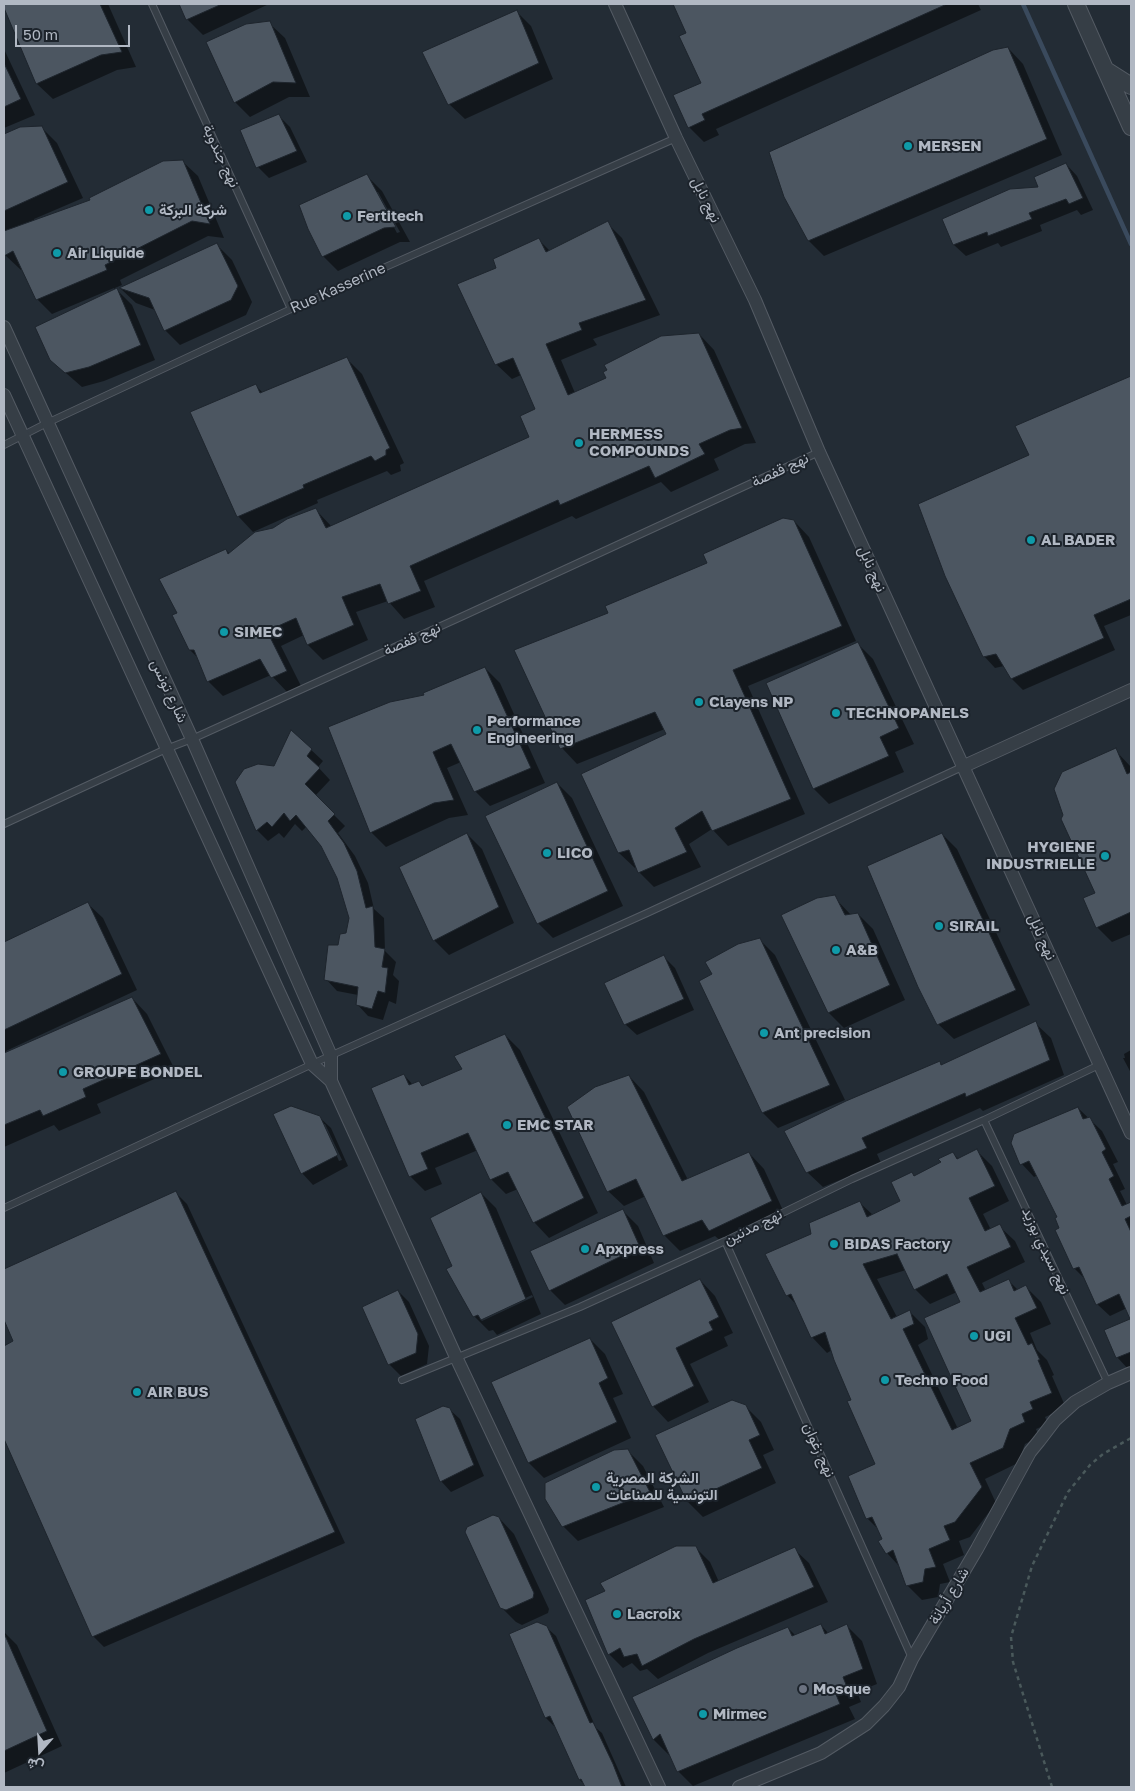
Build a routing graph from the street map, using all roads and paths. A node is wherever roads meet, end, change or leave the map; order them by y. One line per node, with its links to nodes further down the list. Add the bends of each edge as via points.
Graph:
1 (152, 4): 8 (lane, نهج جندوبة)
2 (615, 4): 7 (street, نهج نابل)
3 (1076, 4): 4 (street)
4 (1106, 70): 5 (street); 6 (street)
5 (1131, 86)
6 (1130, 120)
7 (676, 138): 8 (lane, Rue Kasserine); 14 (street, نهج نابل, via 754,300)
8 (292, 309): 11 (lane, Rue Kasserine)
9 (4, 327): 11 (street, شارع تونس)
10 (4, 395): 12 (street, شارع تونس)
11 (46, 423): 12 (lane, Rue Kasserine); 16 (street, شارع تونس)
12 (22, 436): 13 (lane, Rue Kasserine); 17 (street, شارع تونس)
13 (4, 445)
14 (819, 452): 16 (lane, نهج قفصة); 18 (street, نهج نابل)
15 (1131, 690): 18 (street)
16 (192, 739): 17 (lane, نهج قفصة); 20 (street, شارع تونس)
17 (166, 748): 19 (lane, نهج قفصة); 21 (street, شارع تونس)
18 (962, 767): 20 (lane); 22 (street, نهج نابل)
19 (4, 824)
20 (331, 1056): 21 (lane); 23 (street)
21 (312, 1064): 23 (street); 26 (lane)
22 (1099, 1065): 24 (lane, نهج مدنين); 25 (street, نهج نابل)
23 (331, 1081): 28 (street)
24 (984, 1120): 27 (lane, نهج مدنين); 31 (lane, نهج سيدي بوزيد)
25 (1131, 1133)
26 (4, 1208)
27 (726, 1240): 28 (lane, نهج مدنين, via 580,1307); 33 (lane, نهج زغوان)
28 (456, 1357): 30 (lane, نهج مدنين); 34 (street)
29 (1131, 1374): 31 (street, شارع أريانة)
30 (402, 1380)
31 (1108, 1382): 33 (street, شارع أريانة, via 1075,1402 1055,1420 1035,1446)
32 (1131, 1438): 36 (path, via 1090,1465 1068,1492 1032,1566 1011,1637 1012,1662)
33 (912, 1659): 35 (street, شارع أريانة, via 899,1688 866,1724 821,1753)
34 (659, 1787)
35 (739, 1787)
36 (1052, 1787)

